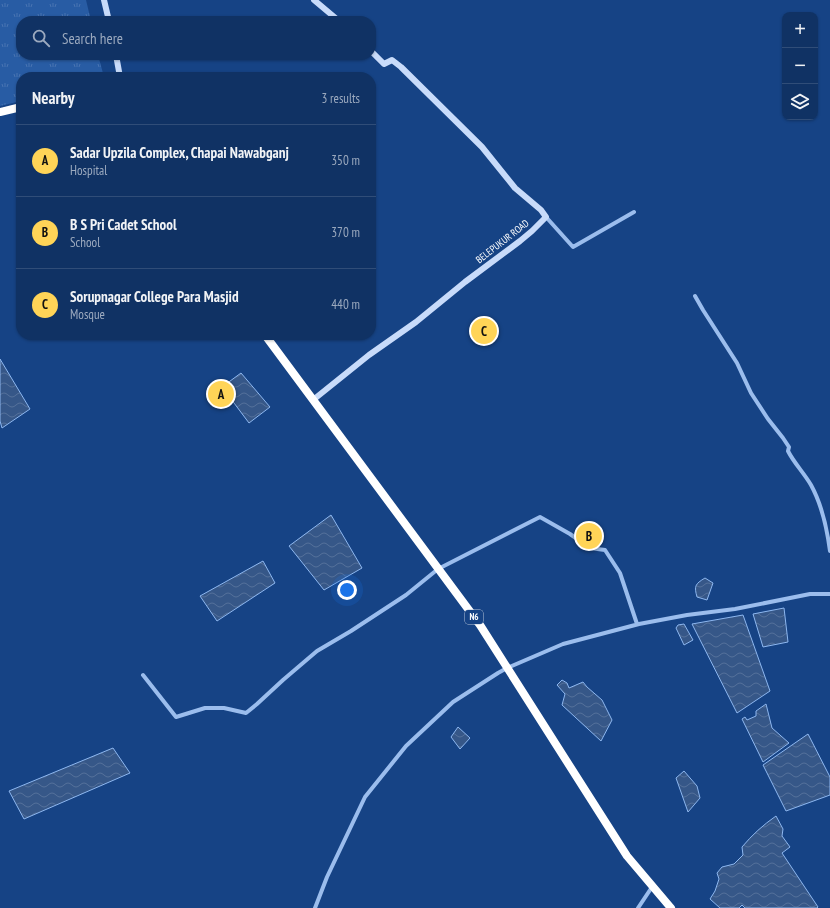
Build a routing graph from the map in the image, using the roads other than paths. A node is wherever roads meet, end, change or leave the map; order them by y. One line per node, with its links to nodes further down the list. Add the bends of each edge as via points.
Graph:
1 (104, 0): 3 (street)
2 (314, 0): 4 (street)
3 (107, 16)
4 (332, 16)
5 (376, 56): 11 (street, via 384,64 392,60 401,67 482,148 515,188)
6 (117, 60): 7 (street)
7 (119, 72)
8 (16, 108): 9 (highway)
9 (0, 112)
10 (634, 212): 11 (street, via 573,247)
11 (546, 216): 14 (street, BELEPUKUR ROAD, via 520,241 416,322 368,355)
12 (695, 296): 15 (street, via 737,363 751,393 789,447 788,451 810,484)
13 (269, 340): 14 (highway, N6)
14 (313, 400): 17 (highway, N6)
15 (829, 528): 16 (street)
16 (830, 551)
17 (438, 569): 19 (street, via 540,517 590,548 605,550 620,573); 20 (highway, N6, via 480,625); 21 (street, via 406,595 317,651 246,712 205,708 176,717)
18 (830, 594): 19 (street, via 810,594)
19 (637, 624): 20 (street, via 563,644)
20 (507, 668): 22 (highway, N6, via 628,856); 23 (street, via 453,702 406,746 365,797)
21 (143, 675)
22 (652, 886): 24 (street); 25 (highway, N6)
23 (315, 908)
24 (638, 908)
25 (670, 908)

